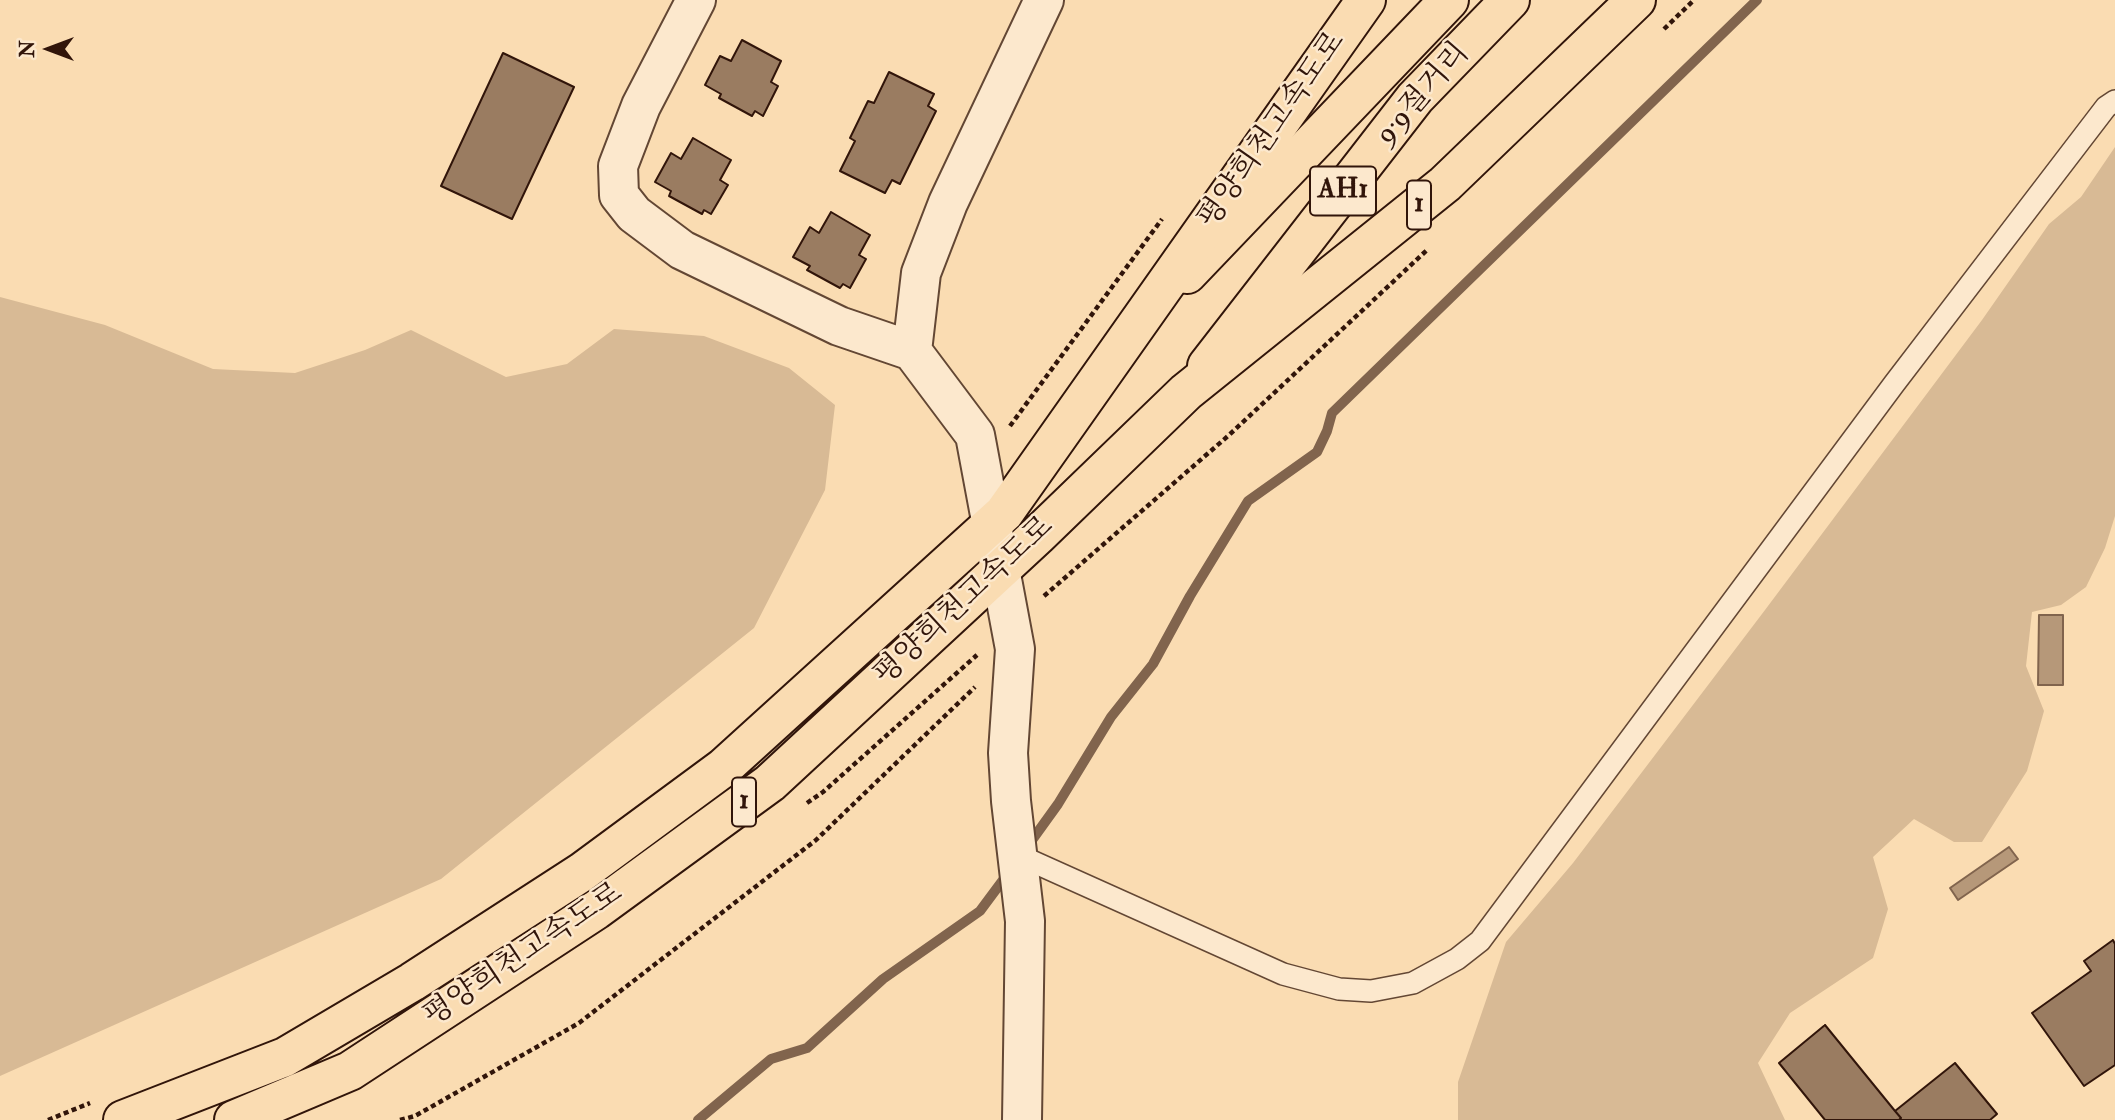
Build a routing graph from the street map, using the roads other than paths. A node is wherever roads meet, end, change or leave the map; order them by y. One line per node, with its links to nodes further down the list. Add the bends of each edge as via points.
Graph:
1 (696, 0): 9 (street, via 641,106 618,166 618,195 634,214 682,250 839,326)
2 (1044, 0): 9 (street, via 948,203 921,274)
3 (1366, 0): 8 (highway, 평양희천고속도로 / 1)
4 (1449, 0): 8 (highway, 9·9절거리 / AH1)
5 (1510, 0): 10 (highway, 9·9절거리 / AH1, via 1415,98)
6 (1636, 0): 10 (highway, 평양희천고속도로 / 1, via 1445,184)
7 (2115, 102): 13 (lane, via 2106,107 1894,384 1480,941 1457,959 1413,983 1371,991 1339,989 1283,974)
8 (1140, 323): 11 (highway, 평양희천고속도로 / 1)
9 (912, 351): 11 (street, via 975,435)
10 (1186, 392): 12 (highway, 평양희천고속도로 / 1)
11 (992, 524): 12 (street); 14 (highway, 평양희천고속도로 / 1, via 723,768 582,872 285,1057)
12 (1000, 570): 13 (street, via 1015,649 1008,752); 15 (highway, 평양희천고속도로 / 1, via 770,783 607,902 349,1072)
13 (1018, 855): 16 (street, via 1025,921)
14 (111, 1109)
15 (234, 1120)
16 (1022, 1120)

